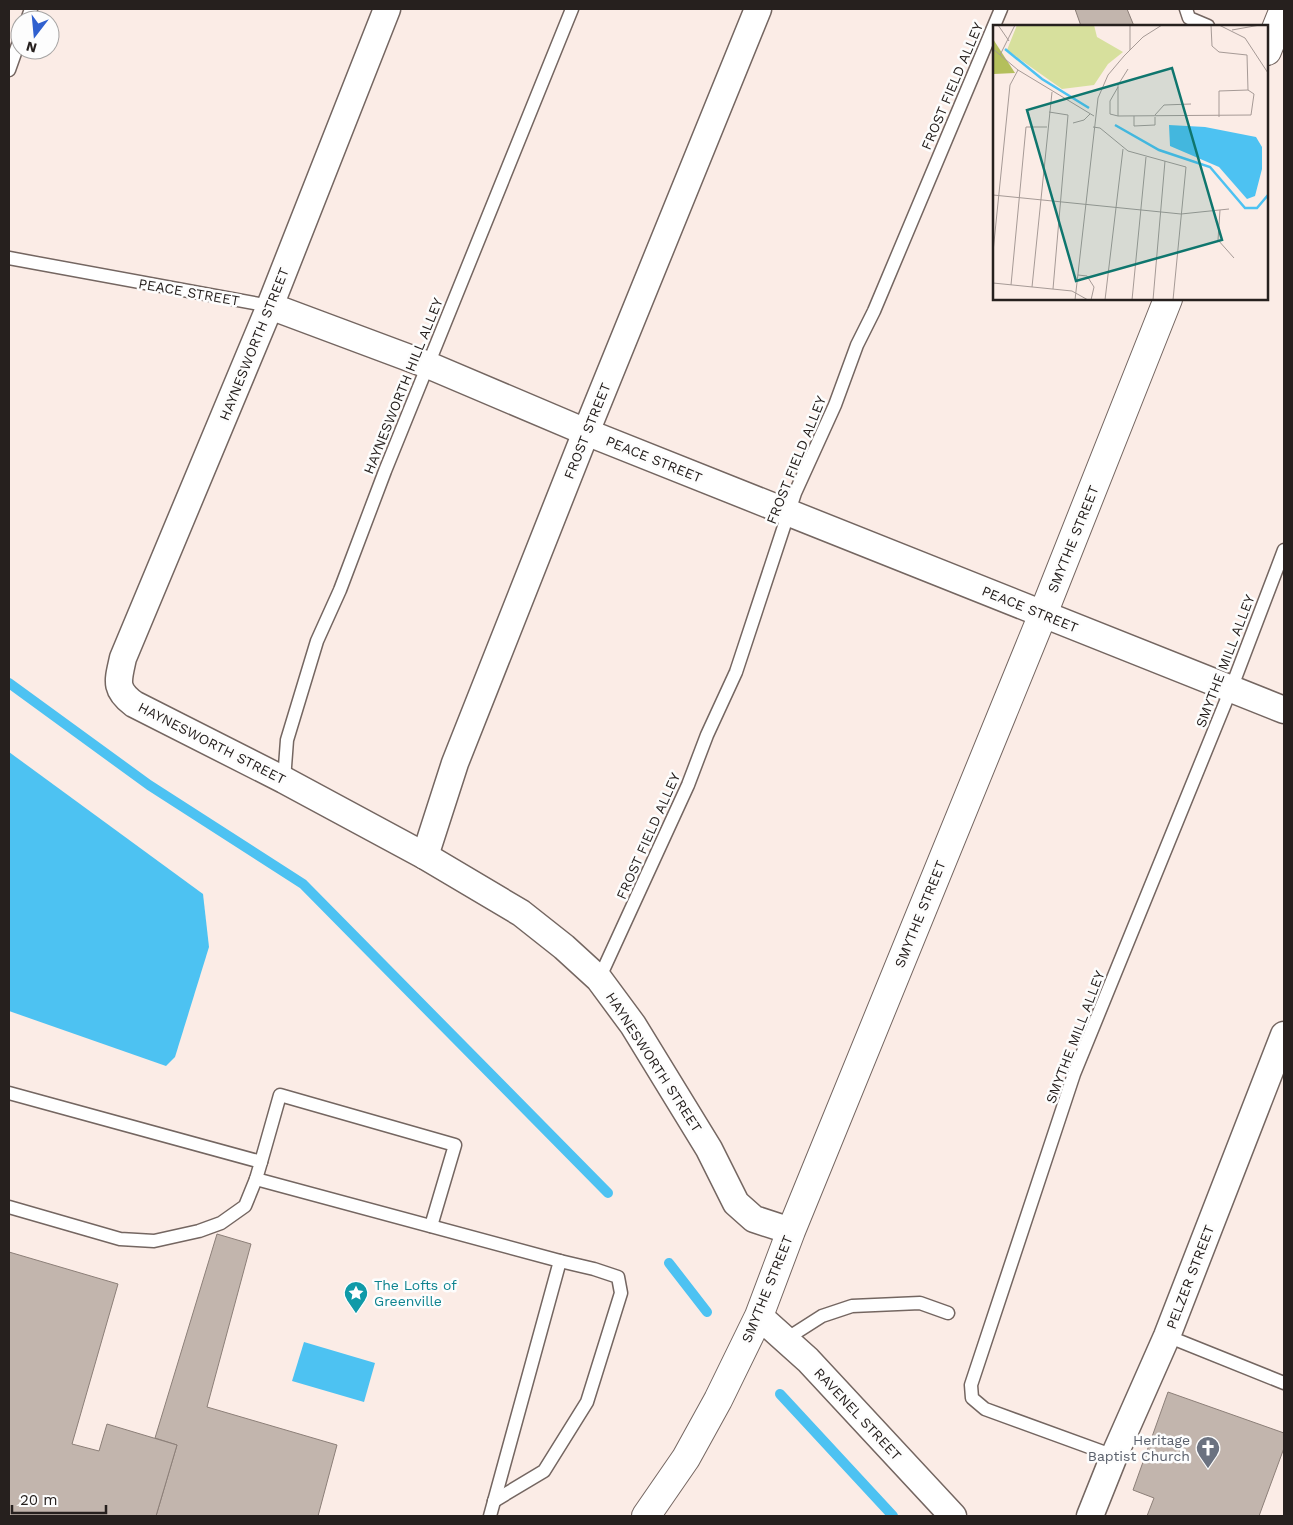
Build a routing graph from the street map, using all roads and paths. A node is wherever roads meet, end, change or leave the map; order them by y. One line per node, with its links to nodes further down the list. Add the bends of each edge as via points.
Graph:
1 (387, 9): 13 (street, HAYNESWORTH STREET)
2 (572, 9): 14 (lane, HAYNESWORTH HILL ALLEY)
3 (758, 9): 15 (street, FROST STREET)
4 (1001, 9): 7 (lane, FROST FIELD ALLEY)
5 (1186, 9): 8 (lane, via 1189,18)
6 (1284, 9): 10 (street)
7 (994, 25)
8 (1206, 25)
9 (993, 28): 16 (lane, FROST FIELD ALLEY)
10 (1268, 48)
11 (9, 258): 13 (lane, PEACE STREET)
12 (1168, 300): 18 (street, SMYTHE STREET)
13 (270, 306): 14 (street, PEACE STREET); 21 (street, HAYNESWORTH STREET, via 123,658 118,682 124,696 134,704)
14 (428, 365): 15 (street, PEACE STREET); 21 (lane, HAYNESWORTH HILL ALLEY, via 317,641 287,740)
15 (586, 432): 16 (street, PEACE STREET); 22 (street, FROST STREET, via 455,763)
16 (788, 513): 18 (street, PEACE STREET); 23 (lane, FROST FIELD ALLEY, via 736,672)
17 (1284, 550): 19 (lane, SMYTHE MILL ALLEY)
18 (1043, 614): 19 (street, PEACE STREET); 30 (street, SMYTHE STREET)
19 (1231, 689): 20 (street, PEACE STREET); 37 (lane, SMYTHE MILL ALLEY, via 1074,1074 971,1385 972,1398 985,1409)
20 (1284, 710)
21 (284, 780): 22 (street, HAYNESWORTH STREET)
22 (425, 856): 23 (street, HAYNESWORTH STREET, via 521,913)
23 (599, 978): 30 (street, HAYNESWORTH STREET, via 633,1025 709,1148 736,1204 754,1219)
24 (1284, 1035): 34 (street, PELZER STREET)
25 (9, 1092): 26 (lane)
26 (261, 1162): 27 (lane); 29 (lane, via 280,1095 455,1144)
27 (256, 1179): 28 (lane, via 245,1206 221,1223 154,1241 120,1239); 29 (lane)
28 (9, 1207)
29 (431, 1226): 31 (lane)
30 (791, 1231): 33 (street, SMYTHE STREET)
31 (560, 1262): 38 (lane); 38 (lane, via 618,1277 621,1293 587,1402 544,1471)
32 (948, 1313): 35 (lane, via 920,1303 852,1306 822,1316)
33 (759, 1316): 35 (street, RAVENEL STREET); 40 (street, SMYTHE STREET, via 686,1458)
34 (1167, 1336): 36 (lane); 37 (street, PELZER STREET)
35 (786, 1339): 41 (street, RAVENEL STREET)
36 (1284, 1383)
37 (1114, 1456): 42 (street, PELZER STREET)
38 (494, 1501): 39 (lane)
39 (490, 1516)
40 (646, 1516)
41 (953, 1516)
42 (1090, 1516)

